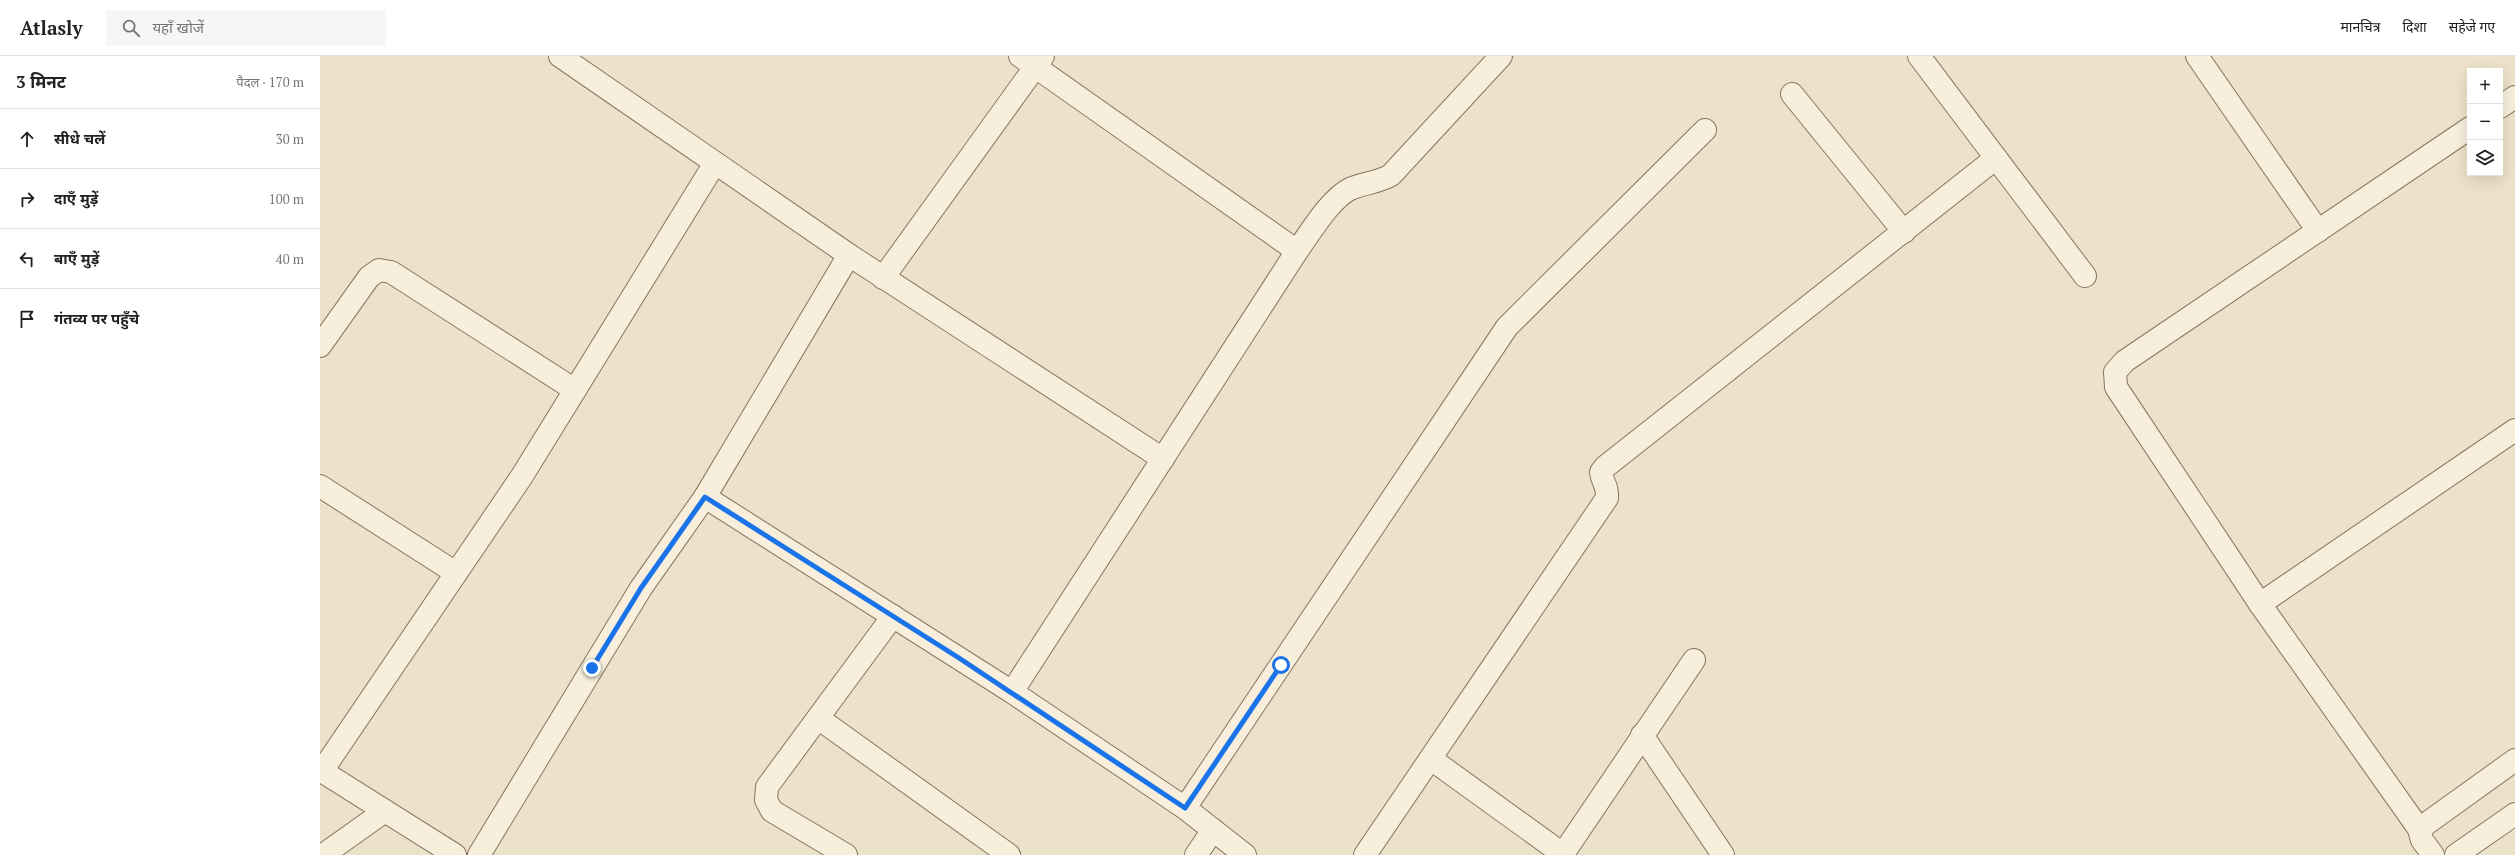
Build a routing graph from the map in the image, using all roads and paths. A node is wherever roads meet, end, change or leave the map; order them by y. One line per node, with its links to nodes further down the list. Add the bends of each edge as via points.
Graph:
1 (560, 56): 12 (street)
2 (1501, 56): 15 (street, via 1391,175 1380,182 1350,189 1339,196)
3 (1919, 56): 11 (street)
4 (2197, 56): 13 (street)
5 (1033, 60): 15 (street); 18 (street)
6 (1792, 94): 14 (street)
7 (2515, 97): 8 (street)
8 (2503, 105)
9 (1706, 130): 35 (street, via 1507,327)
10 (2467, 130): 13 (street)
11 (1996, 158): 14 (street); 17 (street)
12 (715, 163): 16 (street); 20 (street)
13 (2318, 230): 26 (street, via 2124,361 2115,372 2116,387)
14 (1904, 232): 32 (street, via 1605,467 1601,472 1608,487 1608,498)
15 (1297, 251): 22 (street)
16 (849, 255): 18 (street); 24 (street)
17 (2085, 276)
18 (883, 278): 22 (street)
19 (320, 346): 20 (street, via 369,277 379,270 391,272)
20 (575, 390): 25 (street, via 522,476)
21 (2515, 430): 26 (street)
22 (1163, 459): 29 (street)
23 (320, 486): 25 (street)
24 (705, 497): 27 (street); 43 (street, via 641,588)
25 (456, 573): 34 (street)
26 (2260, 604): 38 (street)
27 (893, 616): 29 (street); 30 (street)
28 (1694, 660): 31 (street)
29 (1012, 692): 35 (street)
30 (818, 718): 44 (street, via 767,787 766,800 772,811); 45 (street)
31 (1642, 735): 41 (street); 49 (street)
32 (1431, 759): 41 (street); 48 (street)
33 (2515, 760): 38 (street)
34 (321, 771): 36 (street)
35 (1185, 808): 39 (street)
36 (385, 811): 40 (street); 42 (street)
37 (2515, 814): 51 (street)
38 (2419, 829): 50 (street, via 2422,840)
39 (1213, 830): 46 (street); 47 (street)
40 (449, 854)
41 (1563, 854)
42 (324, 855)
43 (479, 855)
44 (846, 855)
45 (1009, 855)
46 (1196, 855)
47 (1245, 855)
48 (1365, 855)
49 (1723, 855)
50 (2433, 855)
51 (2456, 855)

